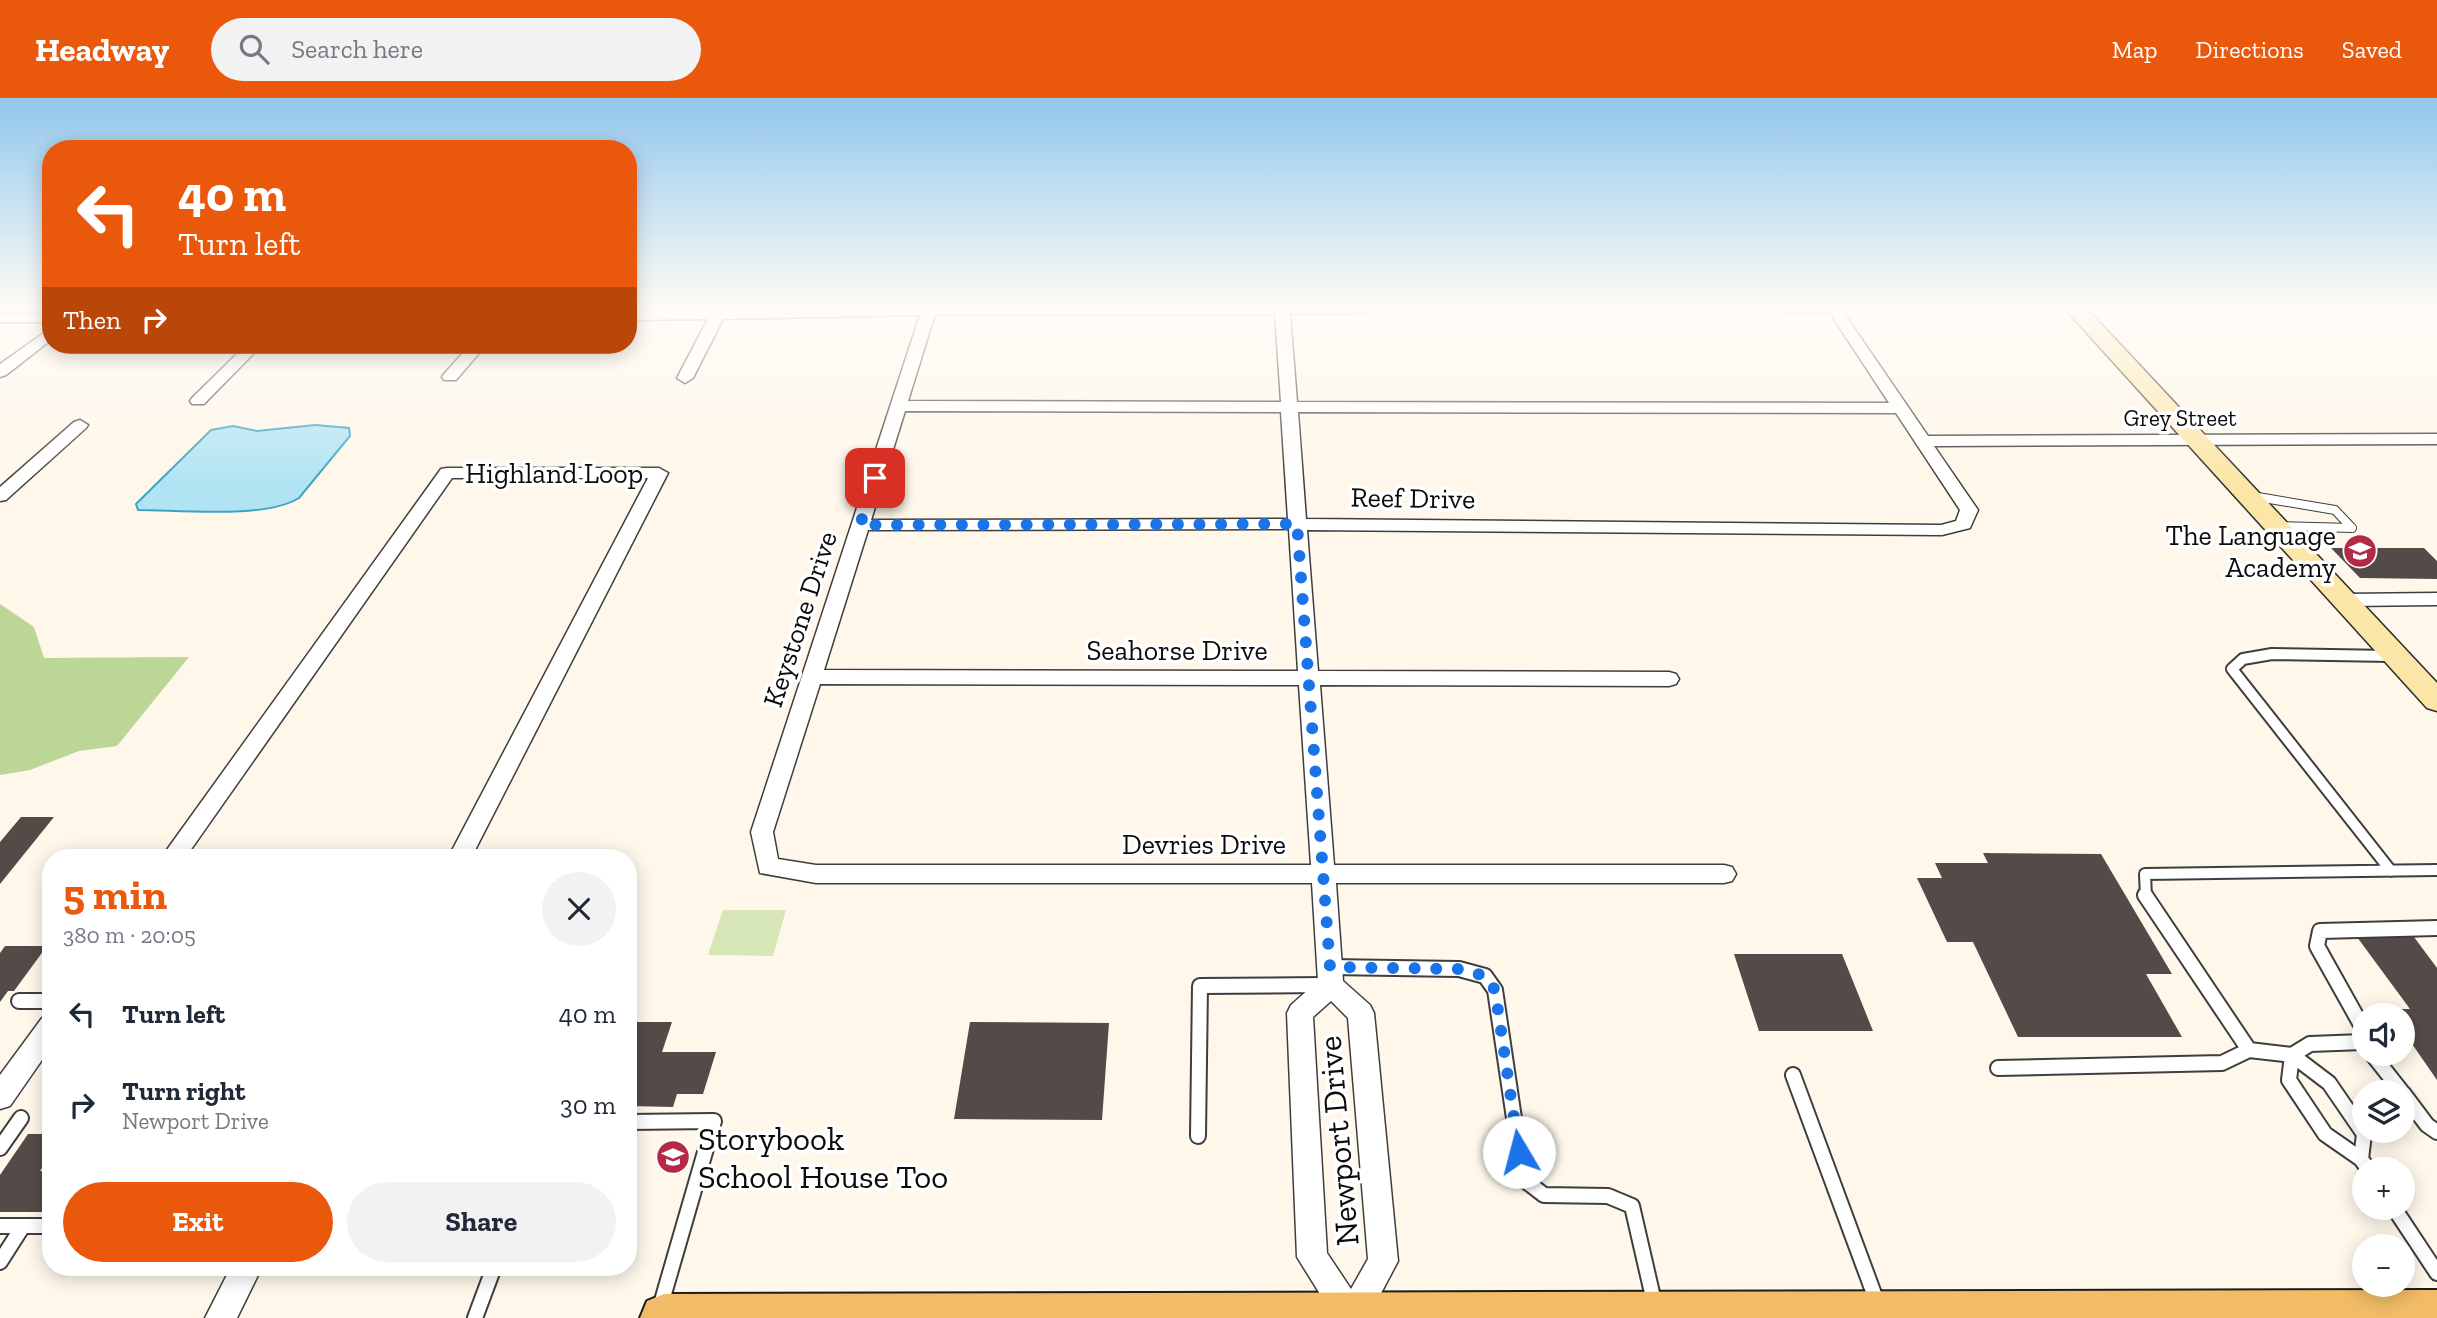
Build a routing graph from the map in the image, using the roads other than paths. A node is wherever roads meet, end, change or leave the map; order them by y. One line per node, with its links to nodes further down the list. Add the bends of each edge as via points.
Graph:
1 (233, 366): 10 (street)
2 (460, 366): 8 (street)
3 (691, 366): 9 (street)
4 (911, 366): 11 (street, Keystone Drive)
5 (1286, 366): 12 (street)
6 (1871, 366): 13 (street)
7 (2128, 366): 17 (main road)
8 (450, 377)
9 (685, 377)
10 (198, 401)
11 (898, 407): 12 (street); 21 (street, Keystone Drive)
12 (1289, 407): 13 (street); 20 (street)
13 (1899, 408): 16 (street)
14 (80, 425): 19 (street)
15 (2437, 439): 17 (street, Grey Street)
16 (1923, 441): 17 (street, Grey Street); 20 (street, Reef Drive, via 1969,510 1964,524 1942,530)
17 (2197, 441): 18 (main road)
18 (2248, 495): 22 (main road); 22 (lane, via 2335,510 2352,528)
19 (0, 496)
20 (1297, 524): 21 (street, Reef Drive); 27 (street)
21 (860, 525): 26 (street, Keystone Drive)
22 (2276, 526): 24 (main road)
23 (2437, 599): 24 (street)
24 (2346, 600): 25 (main road)
25 (2397, 656): 29 (main road); 33 (lane, via 2272,654 2243,659 2232,669)
26 (811, 677): 27 (street, Seahorse Drive); 32 (street, Keystone Drive, via 762,832)
27 (1310, 679): 28 (street, Seahorse Drive); 35 (street)
28 (1669, 679)
29 (2437, 701)
30 (178, 849): 31 (street, Highland Loop, via 447,473 659,473)
31 (464, 849)
32 (768, 867): 35 (street, Devries Drive, via 816,874)
33 (2391, 870): 34 (lane); 44 (lane, via 2145,874 2144,895)
34 (2437, 870)
35 (1324, 874): 36 (street, Devries Drive); 38 (street)
36 (1724, 874)
37 (2437, 928): 41 (lane, via 2320,931 2317,946)
38 (1330, 976): 55 (lane, via 1200,986); 68 (lane, via 1459,969 1485,976 1495,990 1523,1179 1544,1195 1608,1196 1632,1206); 71 (street, Newport Drive, via 1362,1013 1383,1261); 71 (street, Newport Drive, via 1300,1013 1312,1257)
39 (19, 1001): 40 (lane)
40 (42, 1001)
41 (2352, 1011)
42 (42, 1039): 50 (street)
43 (2352, 1043): 45 (lane, via 2310,1044)
44 (2249, 1050): 45 (lane); 47 (lane, via 2222,1063)
45 (2292, 1055): 57 (lane, via 2289,1080 2325,1134); 58 (lane, via 2329,1083 2364,1134)
46 (2381, 1066): 49 (lane)
47 (1998, 1068)
48 (1793, 1075): 69 (lane)
49 (2392, 1080)
50 (0, 1097)
51 (2415, 1110): 54 (lane)
52 (21, 1118): 56 (lane)
53 (637, 1122): 74 (lane, via 714,1121)
54 (2437, 1132)
55 (1198, 1136)
56 (0, 1148)
57 (2356, 1157)
58 (2365, 1157)
59 (2402, 1220): 64 (lane)
60 (0, 1226): 61 (lane)
61 (23, 1226): 62 (lane); 63 (lane)
62 (42, 1226)
63 (0, 1262)
64 (2437, 1273)
65 (242, 1276): 72 (street)
66 (491, 1276): 73 (lane)
67 (2437, 1314): 70 (main road)
68 (1657, 1315): 69 (main road); 71 (main road)
69 (1882, 1315): 70 (main road)
70 (2192, 1316)
71 (1351, 1317): 75 (main road)
72 (220, 1318)
73 (475, 1318)
74 (657, 1318)
75 (664, 1318)

